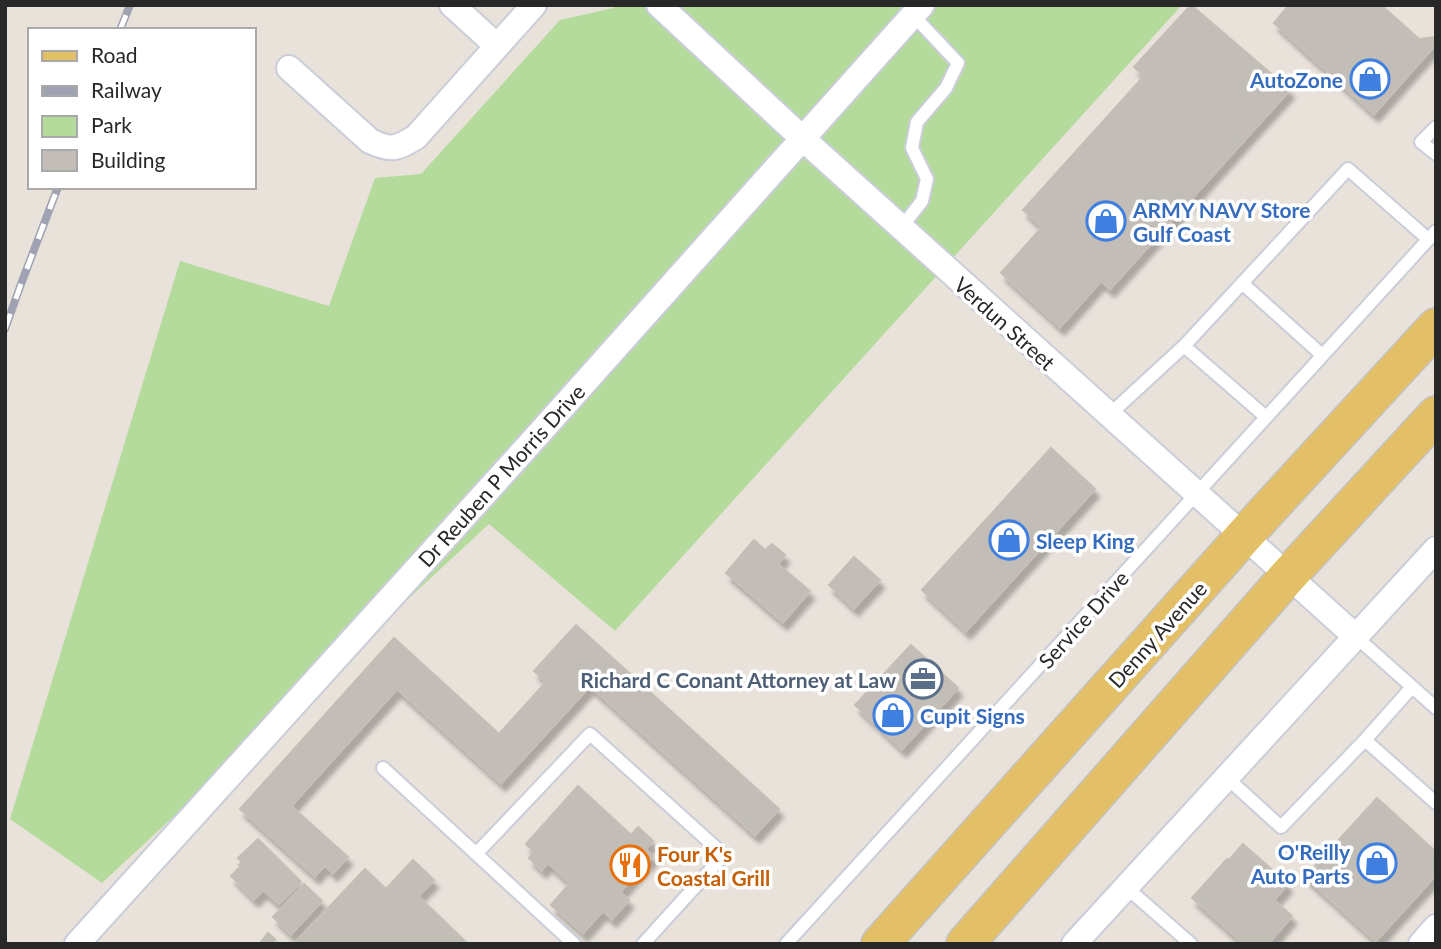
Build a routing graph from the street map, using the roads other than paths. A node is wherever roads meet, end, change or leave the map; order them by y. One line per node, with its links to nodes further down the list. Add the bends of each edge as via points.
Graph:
1 (452, 5): 5 (street)
2 (534, 5): 5 (street)
3 (659, 5): 8 (street, Verdun Street)
4 (918, 10): 8 (street, Dr Reuben P Morris Drive); 10 (lane, via 958,63 946,88 918,122 912,148 927,179 922,201)
5 (497, 46): 6 (street, via 416,137 401,147 386,148 370,141)
6 (289, 68)
7 (1436, 127): 9 (lane, via 1421,142)
8 (802, 138): 10 (street, Verdun Street); 33 (street, Dr Reuben P Morris Drive)
9 (1436, 154)
10 (901, 228): 17 (street, Verdun Street)
11 (1432, 235): 12 (lane, via 1348,169); 15 (lane, Service Drive)
12 (1242, 283): 14 (lane); 15 (lane)
13 (1436, 327): 20 (main road, Denny Avenue)
14 (1184, 346): 17 (lane); 18 (lane)
15 (1322, 355): 18 (lane, Service Drive)
16 (1436, 415): 22 (main road)
17 (1108, 416): 19 (street, Verdun Street)
18 (1266, 417): 19 (lane, Service Drive)
19 (1196, 495): 20 (street, Verdun Street); 36 (lane, Service Drive)
20 (1243, 537): 22 (street, Verdun Street); 37 (main road, Denny Avenue)
21 (1436, 549): 23 (street)
22 (1287, 577): 23 (street, Verdun Street); 38 (main road)
23 (1354, 636): 24 (lane); 28 (street)
24 (1412, 687): 25 (lane); 26 (lane)
25 (1436, 708)
26 (1365, 740): 28 (lane, via 1281,827); 29 (lane)
27 (383, 768): 30 (lane)
28 (1226, 777): 31 (street)
29 (1436, 803)
30 (476, 854): 34 (lane); 35 (lane, via 590,734 724,855)
31 (1126, 887): 39 (street); 40 (lane)
32 (1436, 927): 41 (street)
33 (78, 944)
34 (574, 944)
35 (643, 944)
36 (786, 944)
37 (880, 944)
38 (965, 944)
39 (1073, 944)
40 (1191, 944)
41 (1421, 944)

